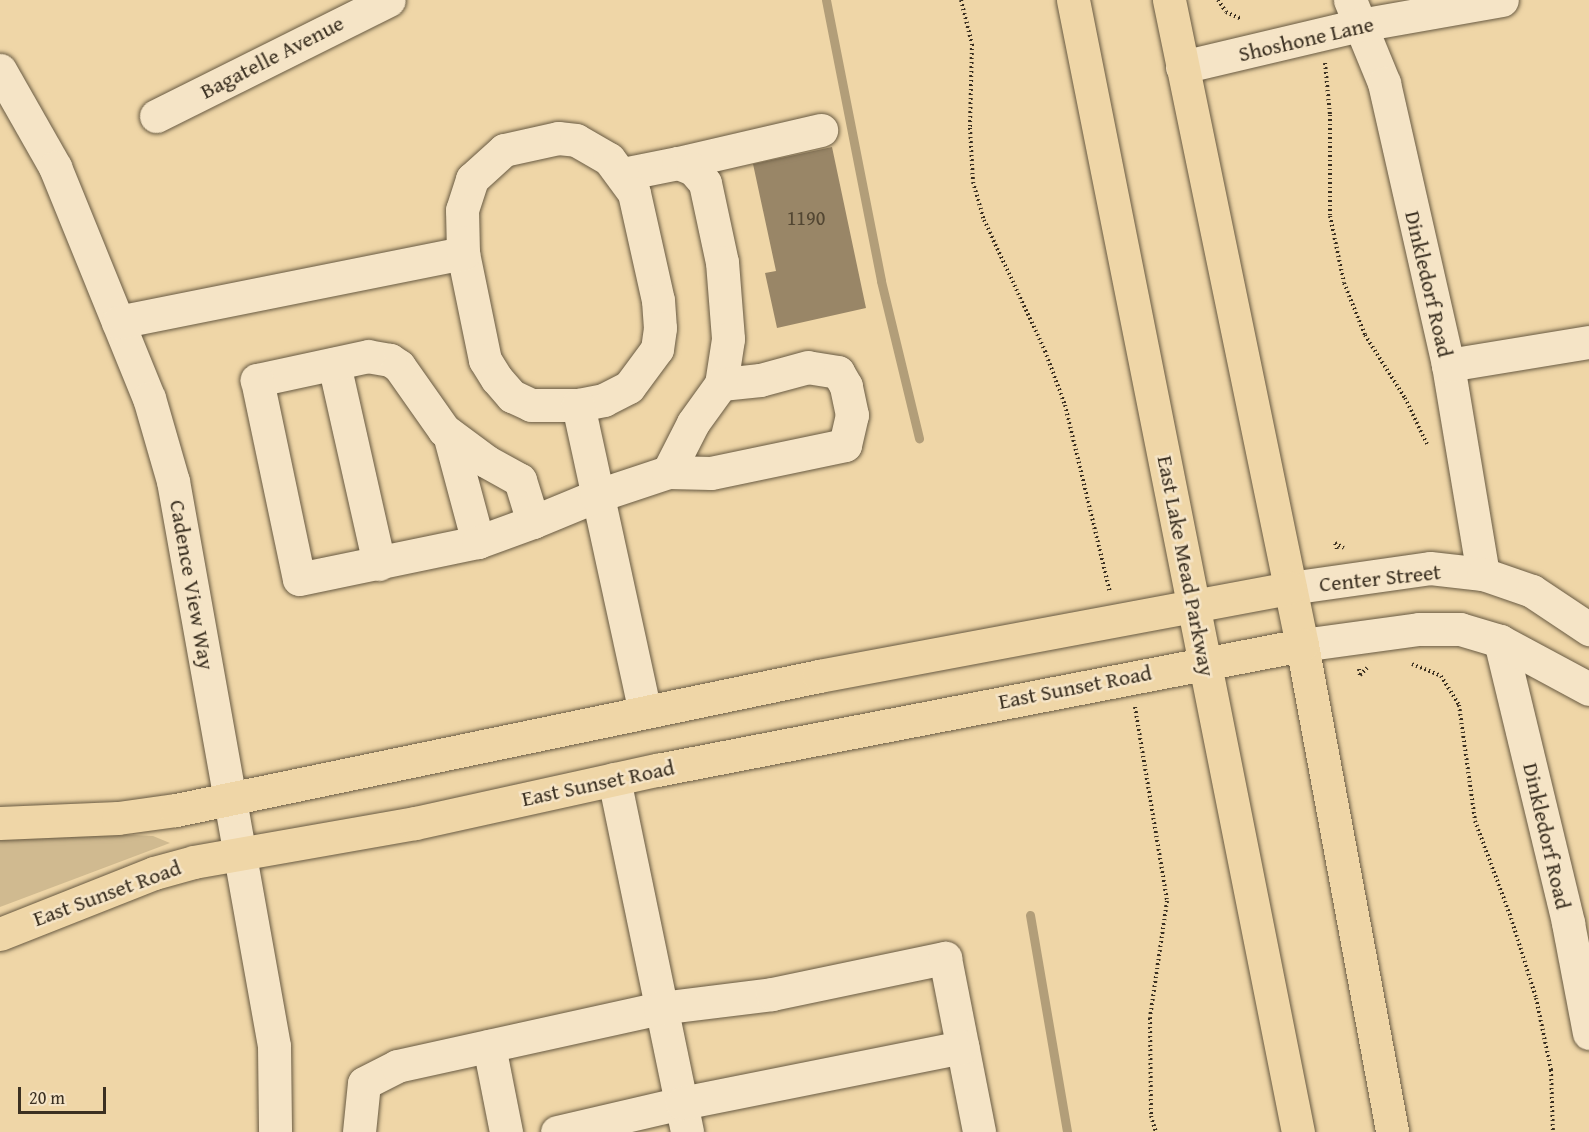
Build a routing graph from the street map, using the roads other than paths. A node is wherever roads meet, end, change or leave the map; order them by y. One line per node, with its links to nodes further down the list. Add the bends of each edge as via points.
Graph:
1 (389, 0): 5 (street, Bagatelle Avenue)
2 (1073, 0): 28 (main road, East Lake Mead Parkway)
3 (1169, 0): 7 (main road)
4 (1502, 0): 6 (street, Shoshone Lane)
5 (337, 11): 9 (street, Bagatelle Avenue)
6 (1355, 13): 7 (street, Shoshone Lane); 17 (street, Dinkledorf Road, via 1383,83)
7 (1182, 67): 27 (main road)
8 (0, 70): 14 (street, Cadence View Way, via 55,167)
9 (156, 116)
10 (821, 130): 11 (street)
11 (678, 163): 12 (street); 18 (street, via 693,169 705,183 722,262 728,339)
12 (622, 174): 13 (street, via 609,159 576,140 530,142 504,150 472,179 462,210); 19 (street, via 634,193 658,300 657,349 629,387 604,400)
13 (463, 253): 14 (street); 19 (street, via 484,360 497,379 512,396 531,405)
14 (118, 322): 36 (street, Cadence View Way, via 149,398 172,481)
15 (1589, 342): 17 (street)
16 (334, 364): 20 (street, via 368,356 390,360 399,366 421,402); 25 (street); 25 (street, via 257,380 299,579)
17 (1448, 365): 26 (street, Dinkledorf Road)
18 (721, 384): 21 (street, via 693,423); 21 (street, via 760,380 808,367 838,372 846,386 852,415 850,435 845,445 769,464 711,473)
19 (578, 405): 22 (street)
20 (449, 434): 23 (street, via 520,480); 24 (street)
21 (668, 472): 22 (street)
22 (596, 496): 23 (street); 34 (street)
23 (533, 522): 24 (street)
24 (478, 542): 25 (street)
25 (378, 564)
26 (1483, 574): 27 (street, Center Street, via 1430,567); 29 (street, Center Street, via 1532,591)
27 (1290, 588): 28 (main road, Center Street); 31 (main road)
28 (1194, 607): 32 (main road, East Lake Mead Parkway); 34 (main road)
29 (1589, 629)
30 (1500, 641): 31 (street, via 1460,629 1419,629); 33 (street); 39 (street, Dinkledorf Road)
31 (1302, 645): 32 (main road); 52 (main road)
32 (1205, 663): 35 (main road, East Sunset Road); 51 (main road, East Lake Mead Parkway)
33 (1589, 689)
34 (645, 712): 36 (main road)
35 (614, 779): 38 (main road, East Sunset Road, via 415,824); 41 (street)
36 (231, 797): 37 (main road, via 118,818); 38 (street, Cadence View Way)
37 (0, 823)
38 (241, 856): 40 (main road, East Sunset Road, via 154,873); 46 (street, Cadence View Way, via 274,1046)
39 (1578, 919): 42 (street, Dinkledorf Road)
40 (0, 934)
41 (660, 1008): 43 (street); 44 (street, via 772,994 945,958); 45 (street)
42 (1589, 1033)
43 (489, 1046): 47 (street, via 397,1066 364,1083); 48 (street)
44 (962, 1047): 45 (street); 50 (street)
45 (684, 1117): 49 (street)
46 (275, 1132)
47 (359, 1132)
48 (506, 1132)
49 (557, 1132)
50 (979, 1132)
51 (1298, 1132)
52 (1392, 1132)

